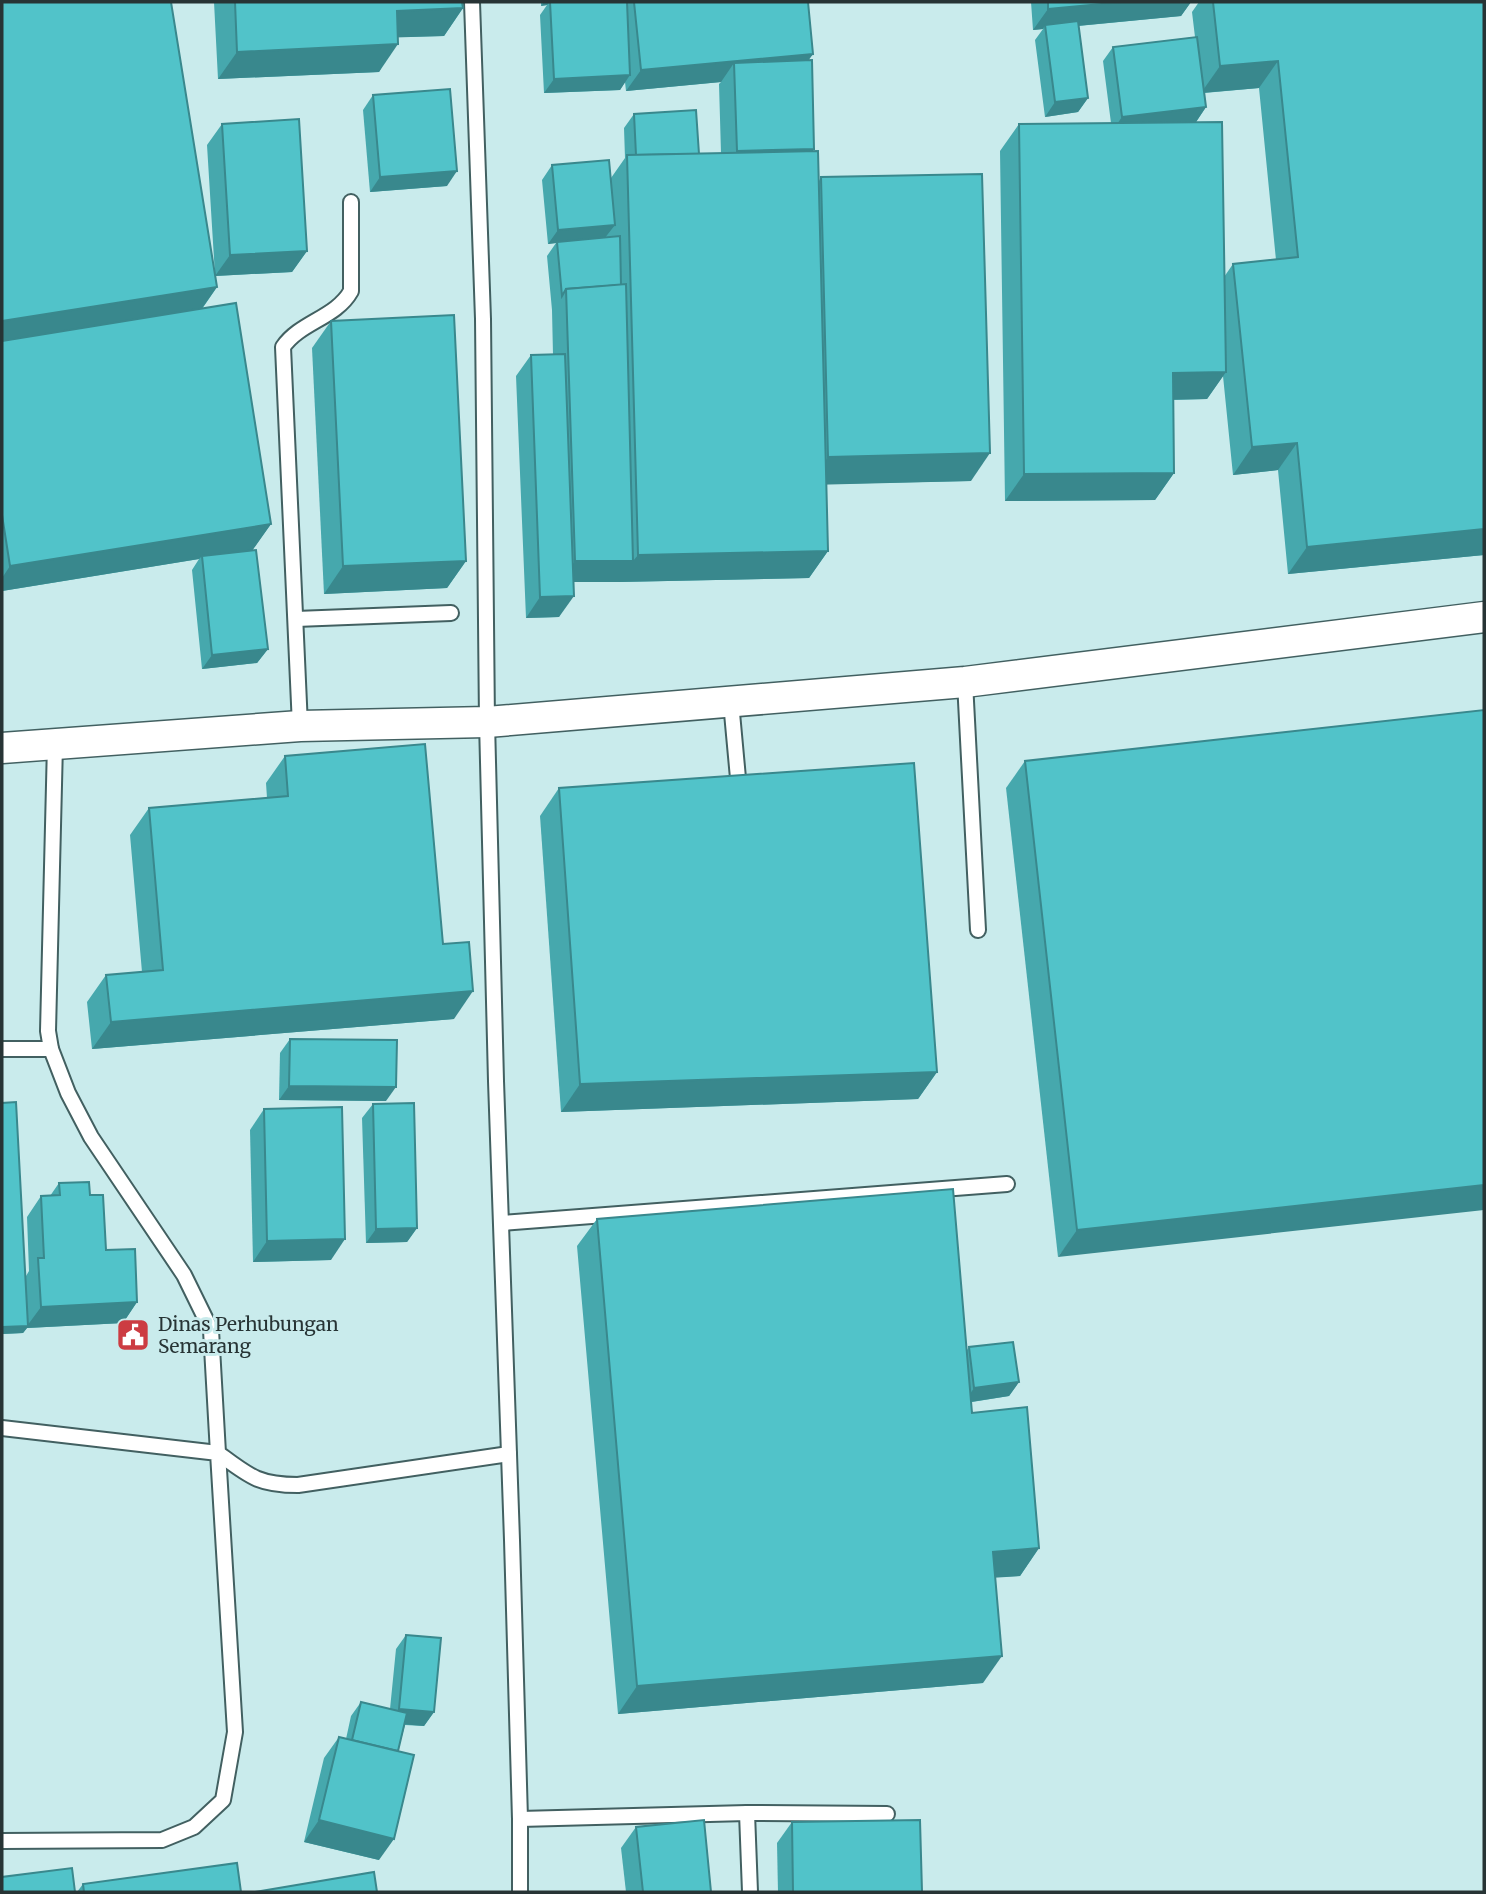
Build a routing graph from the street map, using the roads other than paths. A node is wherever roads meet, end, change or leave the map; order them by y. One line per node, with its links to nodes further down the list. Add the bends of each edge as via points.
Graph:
1 (472, 2): 8 (lane, via 483,319)
2 (351, 202): 5 (lane, via 351,291 344,303 290,336 283,347)
3 (451, 613): 5 (lane)
4 (1484, 617): 6 (street)
5 (296, 619): 9 (lane)
6 (965, 682): 7 (street); 13 (lane)
7 (731, 702): 8 (street); 12 (lane)
8 (487, 722): 9 (street); 17 (lane)
9 (300, 726): 10 (street)
10 (54, 744): 11 (street); 15 (lane)
11 (2, 748)
12 (739, 789)
13 (978, 930)
14 (2, 1049): 15 (lane)
15 (51, 1049): 19 (lane, via 91,1137 184,1275 211,1330)
16 (1007, 1184): 17 (lane)
17 (502, 1223): 20 (lane)
18 (2, 1428): 19 (lane)
19 (218, 1453): 20 (lane, via 251,1477 274,1485); 24 (lane, via 234,1732 223,1800 194,1827 162,1840)
20 (509, 1454): 23 (lane)
21 (747, 1813): 22 (lane); 23 (lane); 26 (lane)
22 (887, 1814)
23 (520, 1819): 25 (lane)
24 (2, 1841)
25 (520, 1892)
26 (750, 1892)

